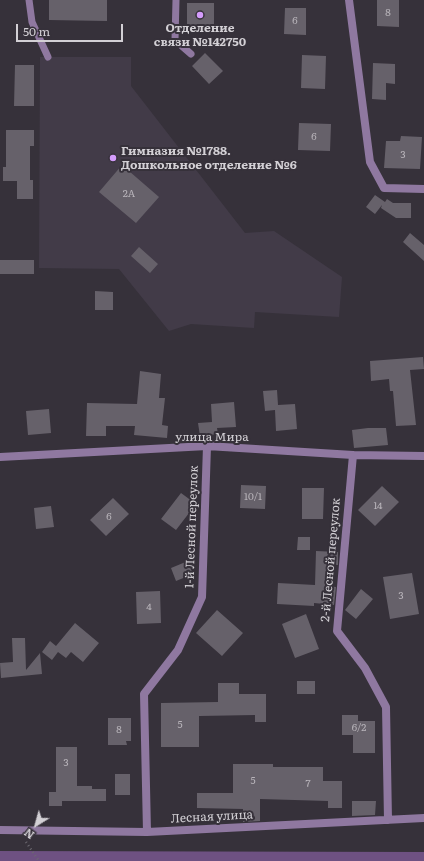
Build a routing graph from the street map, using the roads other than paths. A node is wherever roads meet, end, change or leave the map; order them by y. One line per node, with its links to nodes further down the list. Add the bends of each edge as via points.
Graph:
1 (29, 0): 5 (lane, via 32,22)
2 (176, 0): 4 (lane, via 176,40)
3 (349, 0): 6 (street, via 370,162 384,188)
4 (191, 54)
5 (48, 57)
6 (424, 189)
7 (207, 446): 8 (street, улица Мира); 10 (street, улица Мира); 14 (street, 1-й Лесной переулок, via 202,597 178,650 144,694)
8 (352, 454): 9 (street, улица Мира); 12 (street, 2-й Лесной переулок, via 337,631 365,668 386,707)
9 (424, 456)
10 (0, 457)
11 (424, 818): 12 (street, Лесная улица)
12 (388, 820): 14 (street, Лесная улица)
13 (0, 830): 14 (street, Лесная улица)
14 (147, 832)

